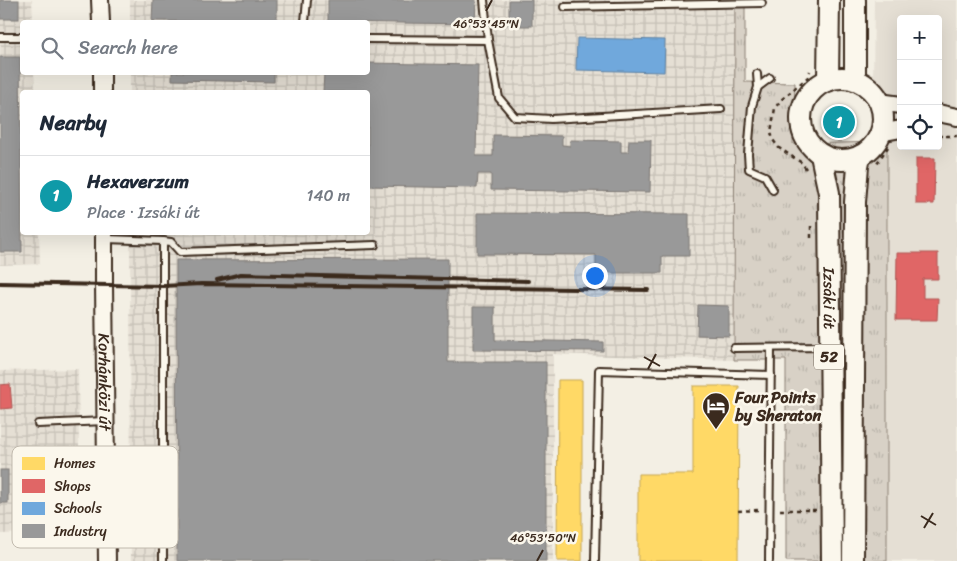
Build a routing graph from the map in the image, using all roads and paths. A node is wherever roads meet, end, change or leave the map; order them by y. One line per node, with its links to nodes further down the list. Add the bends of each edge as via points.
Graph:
1 (100, 0): 8 (street)
2 (307, 0): 9 (lane)
3 (484, 0): 13 (lane)
4 (829, 0): 19 (main road)
5 (855, 0): 18 (main road)
6 (762, 3): 7 (lane)
7 (565, 6)
8 (101, 20)
9 (305, 20)
10 (0, 37): 11 (lane)
11 (20, 37)
12 (370, 39): 13 (lane)
13 (488, 40): 24 (lane, via 499,98 515,117 551,119)
14 (812, 66): 35 (path, via 808,76 775,108 771,132 779,148 802,163)
15 (757, 74): 20 (lane)
16 (102, 75): 21 (street)
17 (770, 78): 20 (lane)
18 (855, 80): 19 (main road, via 836,78); 22 (main road, via 869,88)
19 (828, 81): 33 (main road, via 811,92 802,110 804,136)
20 (758, 87): 36 (lane, via 752,106 749,169 765,176)
21 (102, 90)
22 (879, 102): 23 (street); 30 (main road, via 882,117)
23 (897, 104)
24 (721, 109)
25 (942, 114): 26 (street)
26 (957, 117)
27 (957, 123): 28 (street)
28 (942, 125)
29 (897, 130): 30 (street)
30 (880, 133): 34 (main road, via 874,144)
31 (942, 136): 32 (path)
32 (957, 136)
33 (821, 155): 34 (main road, via 844,160); 44 (main road, Izsáki út / 52, via 829,193)
34 (860, 156): 59 (main road, Izsáki út / 52, via 855,202)
35 (809, 175)
36 (773, 190)
37 (811, 224): 40 (path)
38 (104, 236): 39 (lane); 46 (street, Korhánközi út)
39 (163, 241): 41 (lane, via 170,242 180,252); 49 (lane)
40 (812, 243)
41 (375, 245)
42 (734, 348): 43 (lane)
43 (771, 348): 44 (lane); 45 (lane)
44 (829, 348): 58 (main road, Izsáki út / 52)
45 (771, 375): 56 (lane, via 599,370); 57 (lane)
46 (106, 421): 47 (lane); 48 (street, Korhánközi út)
47 (38, 424)
48 (106, 446)
49 (163, 446)
50 (786, 510): 51 (path)
51 (819, 510)
52 (107, 548): 54 (street, Korhánközi út)
53 (163, 548): 55 (lane)
54 (107, 561)
55 (163, 561)
56 (595, 561)
57 (769, 561)
58 (832, 561)
59 (853, 561)

